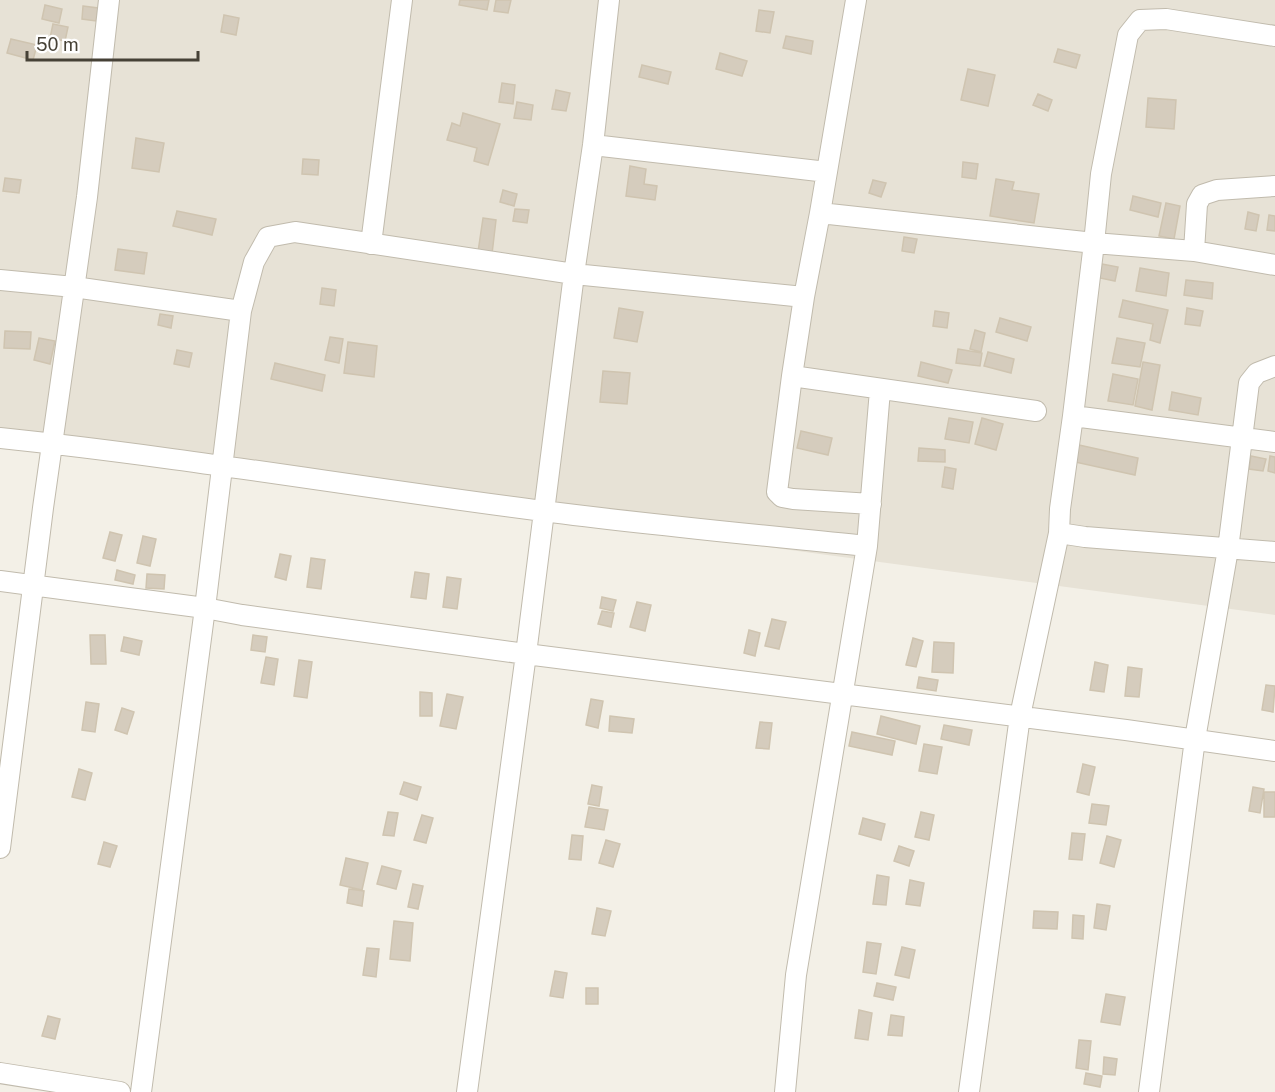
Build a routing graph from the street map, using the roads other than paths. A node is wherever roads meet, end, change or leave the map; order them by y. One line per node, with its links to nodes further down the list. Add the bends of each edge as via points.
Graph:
1 (109, 0): 16 (street)
2 (402, 0): 11 (street)
3 (609, 0): 6 (street)
4 (856, 0): 7 (street)
5 (1275, 36): 10 (street, via 1166,19 1140,20 1128,35 1101,174)
6 (593, 145): 7 (street); 14 (street)
7 (827, 172): 9 (street)
8 (1275, 186): 12 (street, via 1217,190 1202,195 1197,204)
9 (820, 213): 10 (street); 17 (street)
10 (1094, 243): 12 (street); 23 (street)
11 (371, 244): 14 (street); 18 (street, via 295,232 268,237 254,262)
12 (1194, 251): 13 (street)
13 (1275, 265)
14 (574, 274): 17 (street); 30 (street)
15 (0, 279): 16 (street)
16 (74, 287): 18 (street); 27 (street)
17 (804, 297): 20 (street)
18 (241, 310): 28 (street)
19 (1275, 366): 25 (street, via 1257,373 1249,383)
20 (792, 376): 21 (street); 29 (street, via 777,492 793,499)
21 (880, 390): 22 (street); 29 (street)
22 (1036, 411)
23 (1073, 416): 25 (street); 31 (street)
24 (0, 438): 27 (street)
25 (1243, 438): 26 (street); 33 (street)
26 (1275, 442)
27 (52, 444): 28 (street); 36 (street)
28 (222, 466): 30 (street); 37 (street)
29 (870, 504): 32 (street)
30 (544, 511): 32 (street); 38 (street)
31 (1059, 533): 33 (street); 40 (street)
32 (867, 546): 39 (street)
33 (1228, 549): 34 (street); 41 (street)
34 (1275, 552)
35 (0, 581): 36 (street)
36 (33, 585): 37 (street); 43 (street)
37 (205, 608): 38 (street); 46 (street)
38 (526, 654): 39 (street); 47 (street)
39 (843, 694): 40 (street); 48 (street, via 796,975)
40 (1020, 717): 41 (street); 49 (street)
41 (1195, 740): 42 (street); 50 (street)
42 (1275, 751)
43 (0, 848)
44 (0, 1072): 45 (street)
45 (120, 1092)
46 (141, 1092)
47 (467, 1092)
48 (785, 1092)
49 (969, 1092)
50 (1149, 1092)

